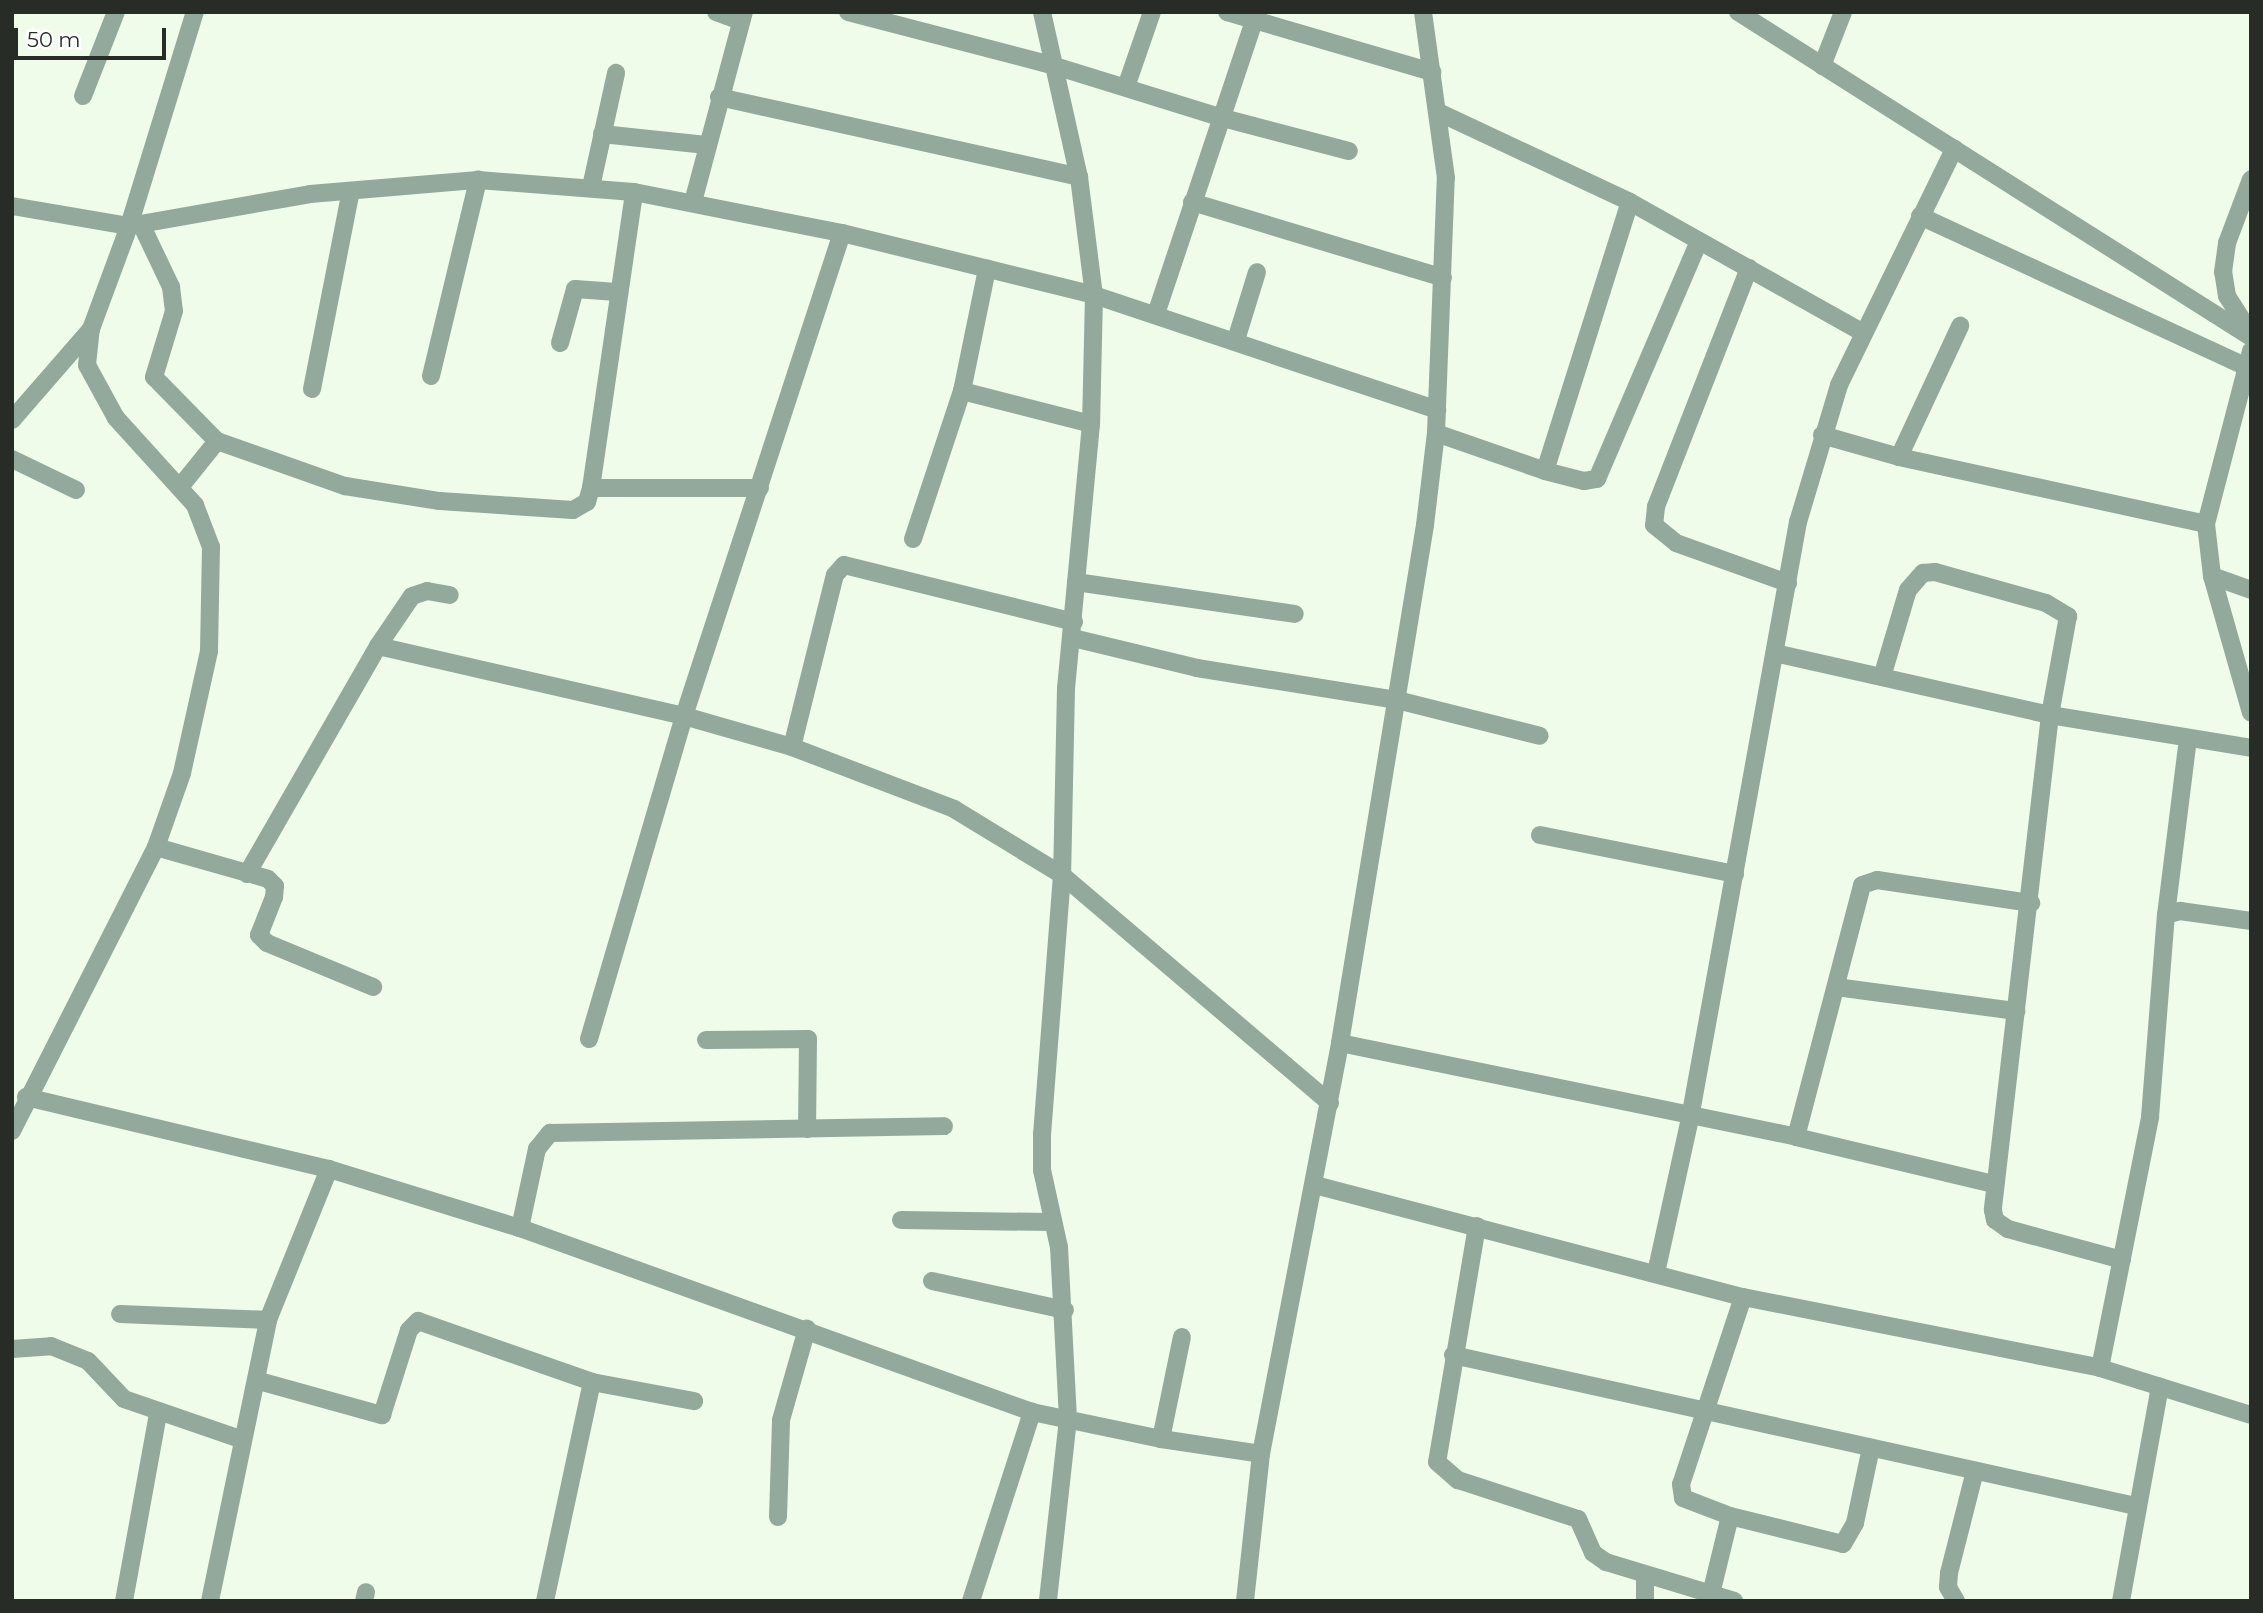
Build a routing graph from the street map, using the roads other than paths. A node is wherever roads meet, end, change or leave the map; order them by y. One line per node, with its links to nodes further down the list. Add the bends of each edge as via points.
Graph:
1 (116, 12): 19 (street)
2 (195, 12): 38 (street)
3 (716, 12): 11 (street)
4 (848, 12): 12 (street)
5 (1042, 12): 14 (street)
6 (1152, 12): 18 (street)
7 (1227, 12): 13 (street)
8 (1423, 12): 16 (street)
9 (1738, 12): 15 (street)
10 (1843, 12): 15 (street)
11 (742, 17): 20 (street)
12 (894, 18): 14 (street)
13 (1255, 18): 16 (street); 22 (street)
14 (1055, 66): 18 (street); 27 (street)
15 (1822, 66): 25 (street)
16 (1432, 72): 21 (street)
17 (616, 73): 23 (street)
18 (1126, 87): 22 (street)
19 (83, 96)
20 (719, 97): 24 (street); 27 (street)
21 (1438, 112): 35 (street); 44 (street, via 1446,178)
22 (1223, 118): 26 (street); 34 (street)
23 (602, 134): 24 (street); 30 (street)
24 (706, 145): 33 (street)
25 (1954, 149): 37 (street); 51 (street)
26 (1349, 151)
27 (1079, 177): 46 (street)
28 (2251, 179): 51 (street, via 2227,243 2223,272 2227,296)
29 (478, 180): 30 (street); 31 (street); 55 (street)
30 (591, 187): 32 (street)
31 (351, 191): 38 (street); 56 (street)
32 (634, 192): 33 (street); 45 (street)
33 (693, 202): 39 (street)
34 (1192, 202): 44 (street); 47 (street)
35 (1630, 202): 40 (street); 66 (street)
36 (12, 206): 38 (street)
37 (1920, 216): 50 (street); 54 (street)
38 (135, 225): 49 (street); 63 (street, via 171,287 174,311 154,377)
39 (842, 233): 41 (street); 69 (street)
40 (1699, 241): 42 (street); 66 (street, via 1597,479 1584,481)
41 (987, 268): 46 (street); 57 (street)
42 (1749, 268): 50 (street); 75 (street, via 1656,507 1654,525 1676,543)
43 (1257, 272): 52 (street)
44 (1443, 278): 58 (street)
45 (617, 292): 53 (street, via 575,289); 68 (street)
46 (1094, 295): 47 (street); 60 (street)
47 (1156, 314): 52 (street)
48 (1960, 326): 64 (street)
49 (91, 329): 59 (street); 67 (street, via 87,365 97,389 116,418)
50 (1861, 332): 62 (street)
51 (2251, 335)
52 (1236, 340): 58 (street)
53 (560, 343)
54 (2249, 359): 71 (street)
55 (431, 376)
56 (313, 389)
57 (962, 391): 60 (street); 72 (street)
58 (1437, 410): 61 (street)
59 (12, 420)
60 (1091, 424): 74 (street)
61 (1436, 433): 66 (street); 83 (street)
62 (1822, 435): 64 (street); 75 (street, via 1798,522)
63 (217, 442): 67 (street); 68 (street, via 345,486 440,501 573,510 587,502)
64 (1899, 457): 71 (street)
65 (12, 459): 70 (street)
66 (1545, 471)
67 (180, 487): 92 (street, via 195,505 211,547 213,605 209,651 182,773)
68 (591, 488): 69 (street)
69 (760, 488): 86 (street)
70 (76, 489)
71 (2206, 524): 73 (street)
72 (913, 539)
73 (2212, 576): 76 (street); 84 (street)
74 (1076, 582): 78 (street); 79 (street)
75 (1788, 583): 81 (street)
76 (2251, 590)
77 (450, 595): 80 (street, via 427,592 412,596)
78 (1295, 614)
79 (1073, 630): 83 (street, via 1197,667); 89 (street, via 844,565 835,575); 95 (street, via 1066,688)
80 (378, 646): 86 (street); 93 (street)
81 (1774, 653): 82 (street); 94 (street)
82 (1882, 677): 85 (street); 85 (street, via 1914,579 1935,572 2046,603 2068,616)
83 (1397, 700): 87 (street); 104 (street)
84 (2251, 713)
85 (2050, 715): 88 (street); 96 (street)
86 (684, 716): 89 (street); 102 (street)
87 (1540, 736)
88 (2188, 738): 90 (street); 97 (street)
89 (792, 747): 95 (street, via 954,809)
90 (2251, 748)
91 (1540, 835): 94 (street)
92 (156, 847): 93 (street); 105 (street)
93 (247, 874): 99 (street, via 268,879 275,886 259,935 267,943)
94 (1735, 874): 107 (street)
95 (1062, 875): 106 (street); 116 (street, via 1042,1134 1042,1170)
96 (2031, 903): 100 (street, via 1869,880 1859,893); 101 (street)
97 (2166, 915): 98 (street, via 2180,911); 119 (street, via 2161,932 2150,1117)
98 (2251, 920)
99 (373, 987)
100 (1836, 987): 101 (street); 111 (street)
101 (2017, 1011): 113 (street)
102 (589, 1039)
103 (706, 1040): 109 (street, via 808,1039)
104 (1340, 1043): 106 (street); 107 (street)
105 (26, 1097): 110 (street); 112 (street)
106 (1330, 1103): 114 (street)
107 (1690, 1118): 111 (street); 120 (street)
108 (944, 1126): 109 (street)
109 (807, 1129): 118 (street, via 550,1133 537,1149)
110 (12, 1131)
111 (1796, 1137): 113 (street)
112 (329, 1169): 118 (street); 125 (street)
113 (1993, 1184): 119 (street, via 1993,1210 2000,1225)
114 (1315, 1185): 117 (street); 143 (street)
115 (901, 1220): 116 (street)
116 (1052, 1222): 123 (street)
117 (1477, 1226): 120 (street); 129 (street)
118 (520, 1228): 126 (street)
119 (2122, 1260): 130 (street)
120 (1656, 1273): 122 (street)
121 (932, 1281): 123 (street)
122 (1743, 1297): 130 (street); 136 (street)
123 (1065, 1310): 139 (street)
124 (120, 1314): 125 (street)
125 (268, 1320): 131 (street)
126 (807, 1329): 135 (street); 147 (street, via 782,1420)
127 (1182, 1337): 140 (street)
128 (12, 1349): 137 (street, via 51,1346 88,1361 124,1399)
129 (1453, 1355): 136 (street); 148 (street, via 1436,1448 1437,1462 1445,1472 1578,1518 1598,1558)
130 (2100, 1368): 133 (street)
131 (259, 1381): 132 (street, via 382,1415 409,1330 418,1321); 141 (street)
132 (593, 1382): 134 (street); 152 (street)
133 (2160, 1387): 138 (street); 145 (street)
134 (694, 1401)
135 (1032, 1412): 139 (street); 153 (street)
136 (1707, 1412): 142 (street); 146 (street, via 1680,1491 1690,1502)
137 (158, 1413): 141 (street); 150 (street)
138 (2251, 1415)
139 (1069, 1419): 140 (street); 154 (street)
140 (1161, 1439): 143 (street)
141 (243, 1440): 151 (street)
142 (1871, 1448): 144 (street); 146 (street, via 1856,1523 1843,1544)
143 (1261, 1454): 155 (street)
144 (1975, 1471): 145 (street); 158 (street, via 1949,1573 1948,1587)
145 (2136, 1506): 159 (street)
146 (1730, 1516): 149 (street)
147 (778, 1517)
148 (1645, 1576): 149 (street); 156 (street)
149 (1711, 1594): 157 (street)
150 (124, 1601)
151 (210, 1601)
152 (544, 1601)
153 (971, 1601)
154 (1048, 1601)
155 (1245, 1601)
156 (1645, 1601)
157 (1734, 1601)
158 (1956, 1601)
159 (2121, 1601)

